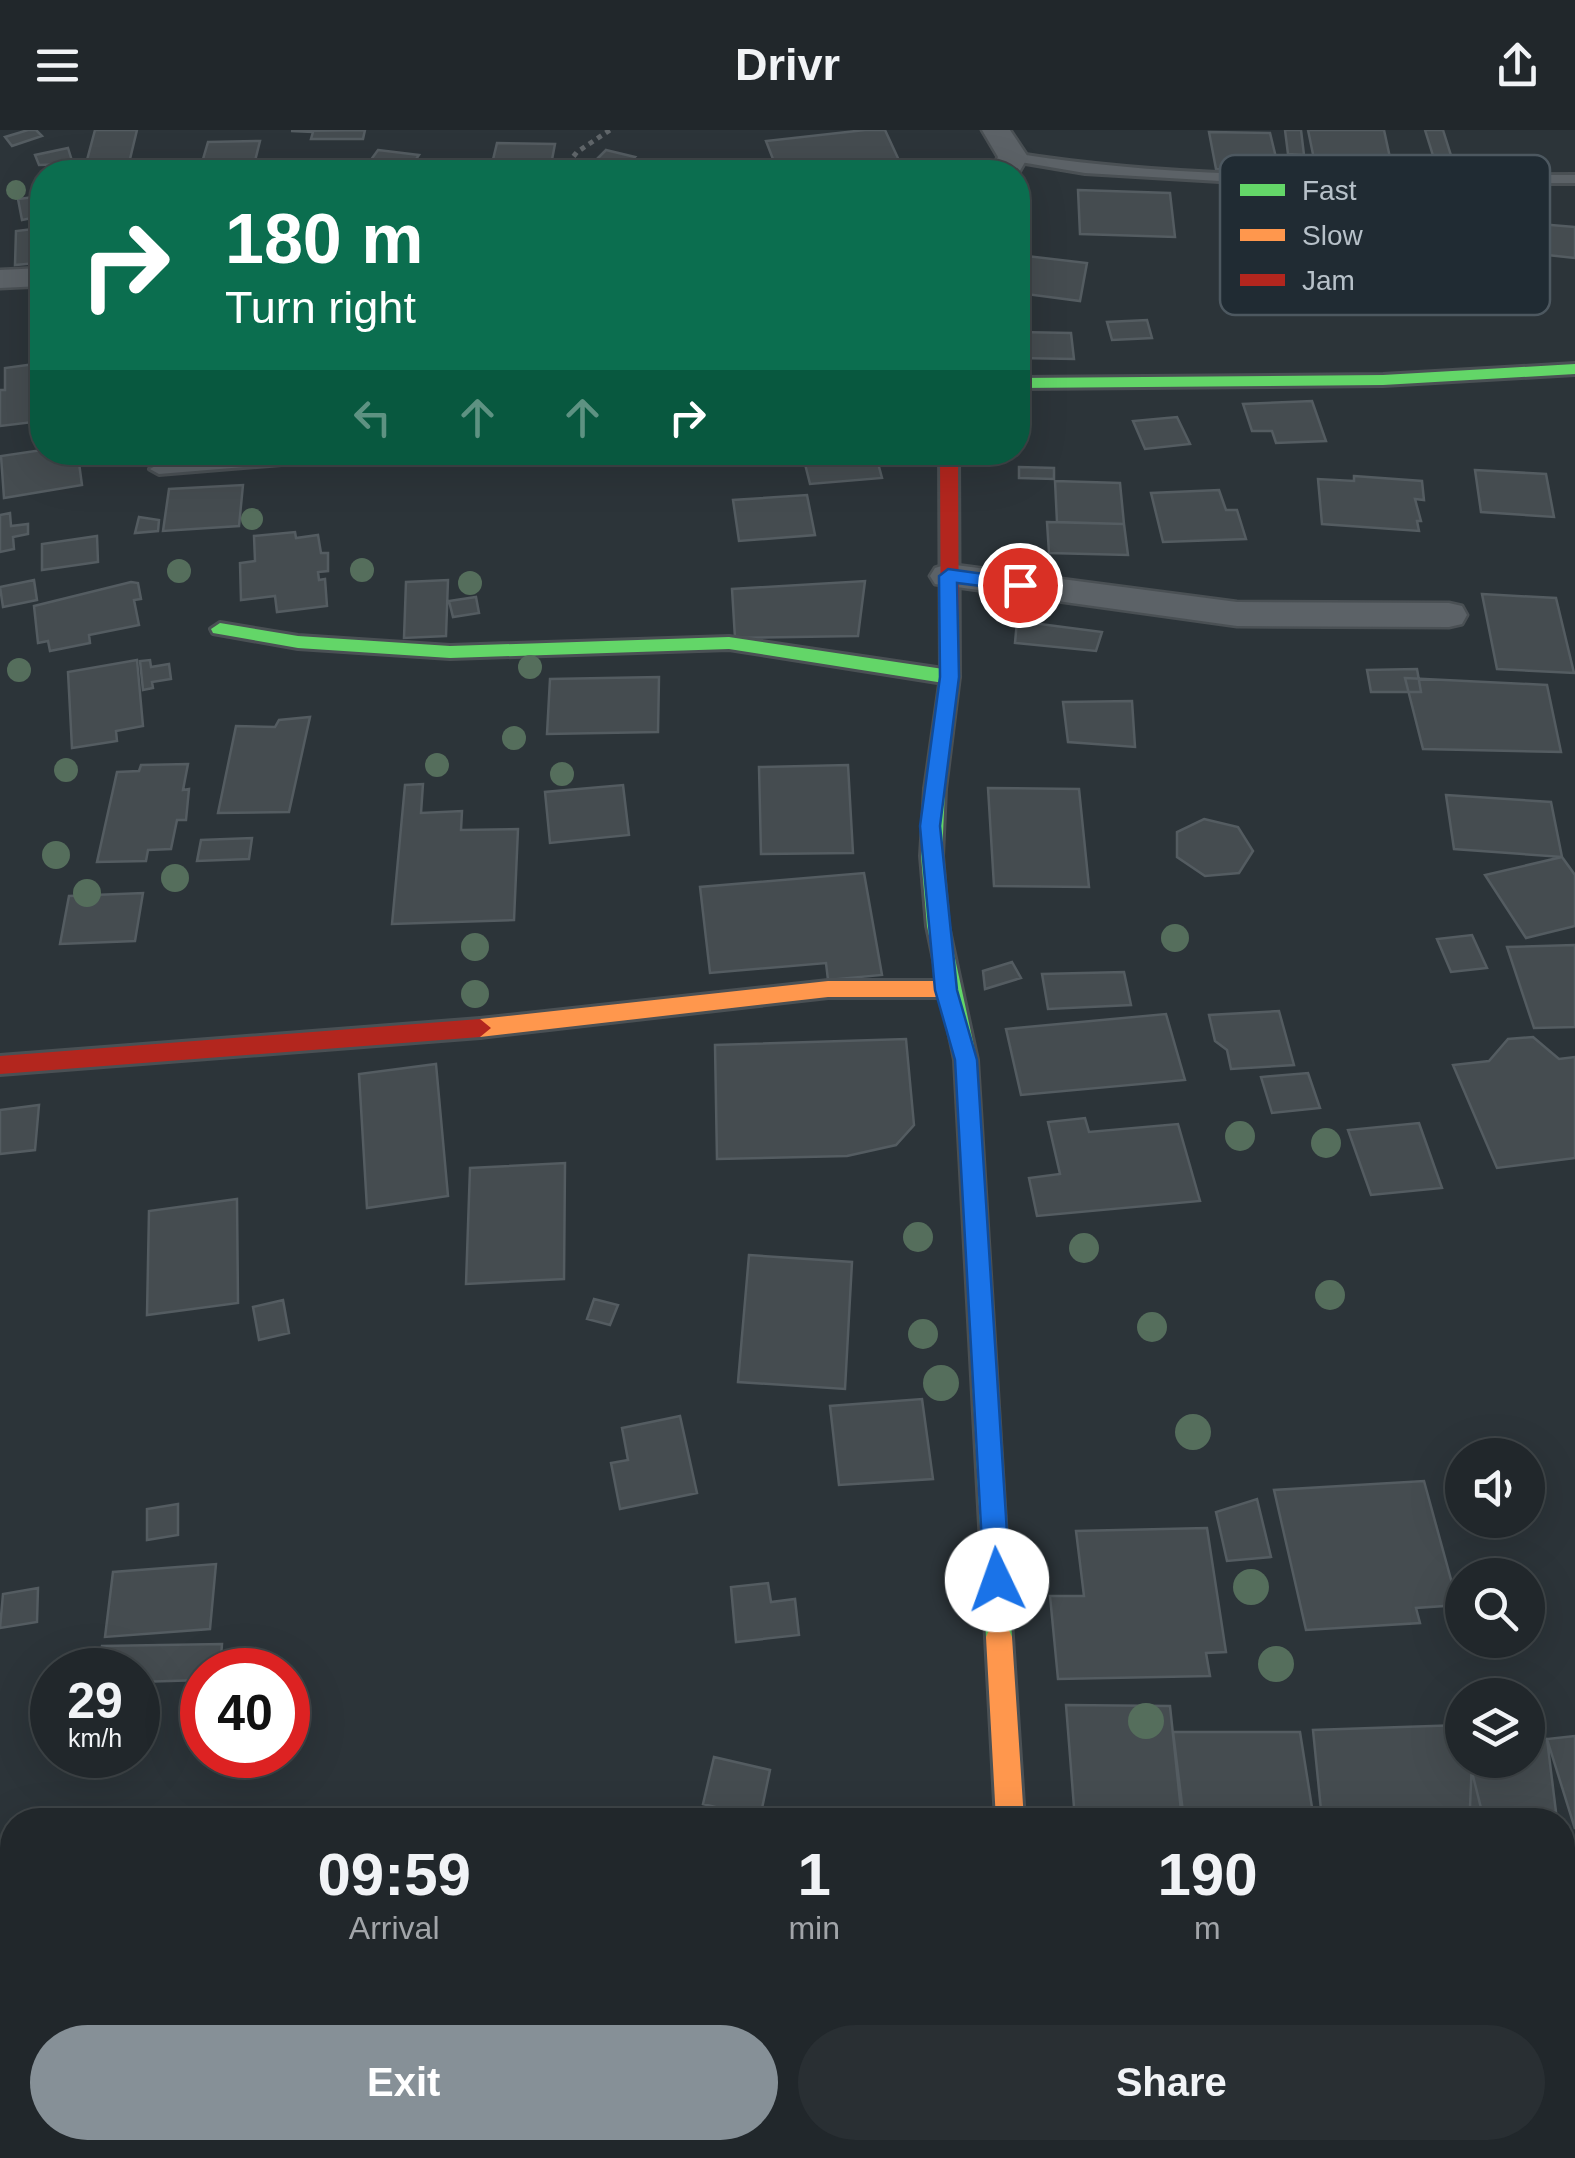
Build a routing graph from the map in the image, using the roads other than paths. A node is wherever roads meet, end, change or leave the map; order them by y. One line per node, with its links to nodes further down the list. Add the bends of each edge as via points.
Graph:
1 (996, 130): 2 (street)
2 (1006, 160)
3 (1030, 166): 4 (lane)
4 (1220, 177)
5 (30, 277): 6 (street)
6 (0, 279)
7 (1575, 369): 8 (street, via 1382,380)
8 (1030, 384)
9 (208, 465): 11 (lane)
10 (949, 465): 12 (street)
11 (159, 469)
12 (948, 576): 13 (street, via 1237,614); 15 (street)
13 (1449, 616)
14 (220, 629): 15 (street, via 298,642 450,652 729,644)
15 (950, 677): 16 (street, via 930,826)
16 (946, 990): 17 (street, via 828,989 538,1022); 18 (street, via 966,1060 970,1106)
17 (0, 1064)
18 (1009, 1808)

